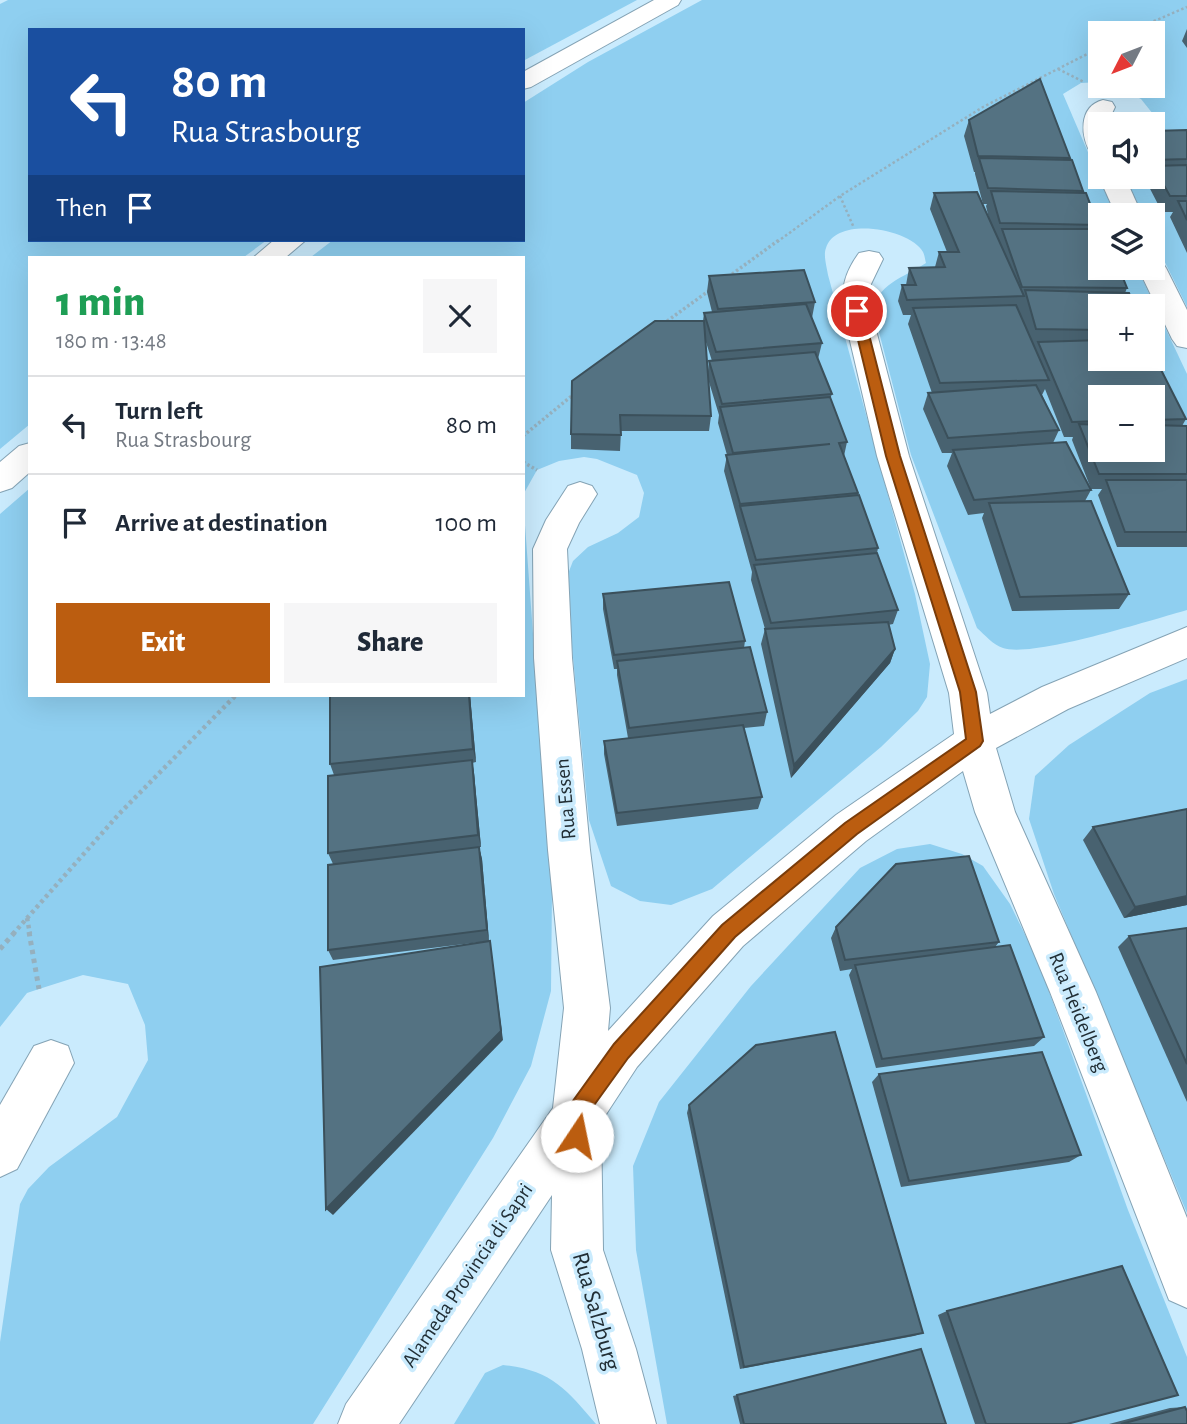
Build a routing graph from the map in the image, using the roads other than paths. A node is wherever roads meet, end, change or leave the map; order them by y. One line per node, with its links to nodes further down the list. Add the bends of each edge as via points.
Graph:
1 (670, 0): 2 (street)
2 (525, 81)
3 (1103, 107): 4 (street)
4 (1099, 112)
5 (289, 242): 6 (street)
6 (269, 256)
7 (869, 259): 14 (street, Rua Heidelberg, via 859,271 857,311 893,456 968,692)
8 (1158, 280): 9 (street)
9 (1187, 339)
10 (28, 456): 11 (street)
11 (0, 480)
12 (580, 494): 16 (street, Rua Essen, via 550,549 554,672 587,1008)
13 (1187, 642): 14 (street, Alameda Provincia di Sapri, via 1055,698)
14 (974, 741): 16 (street, Alameda Provincia di Sapri, via 851,828 729,931 621,1051); 18 (street, Rua Heidelberg, via 995,812 1073,992)
15 (51, 1063): 17 (street)
16 (577, 1112): 19 (street, Alameda Provincia di Sapri); 20 (street, Rua Salzburg, via 578,1250)
17 (0, 1152)
18 (1187, 1282)
19 (366, 1424)
20 (628, 1424)

